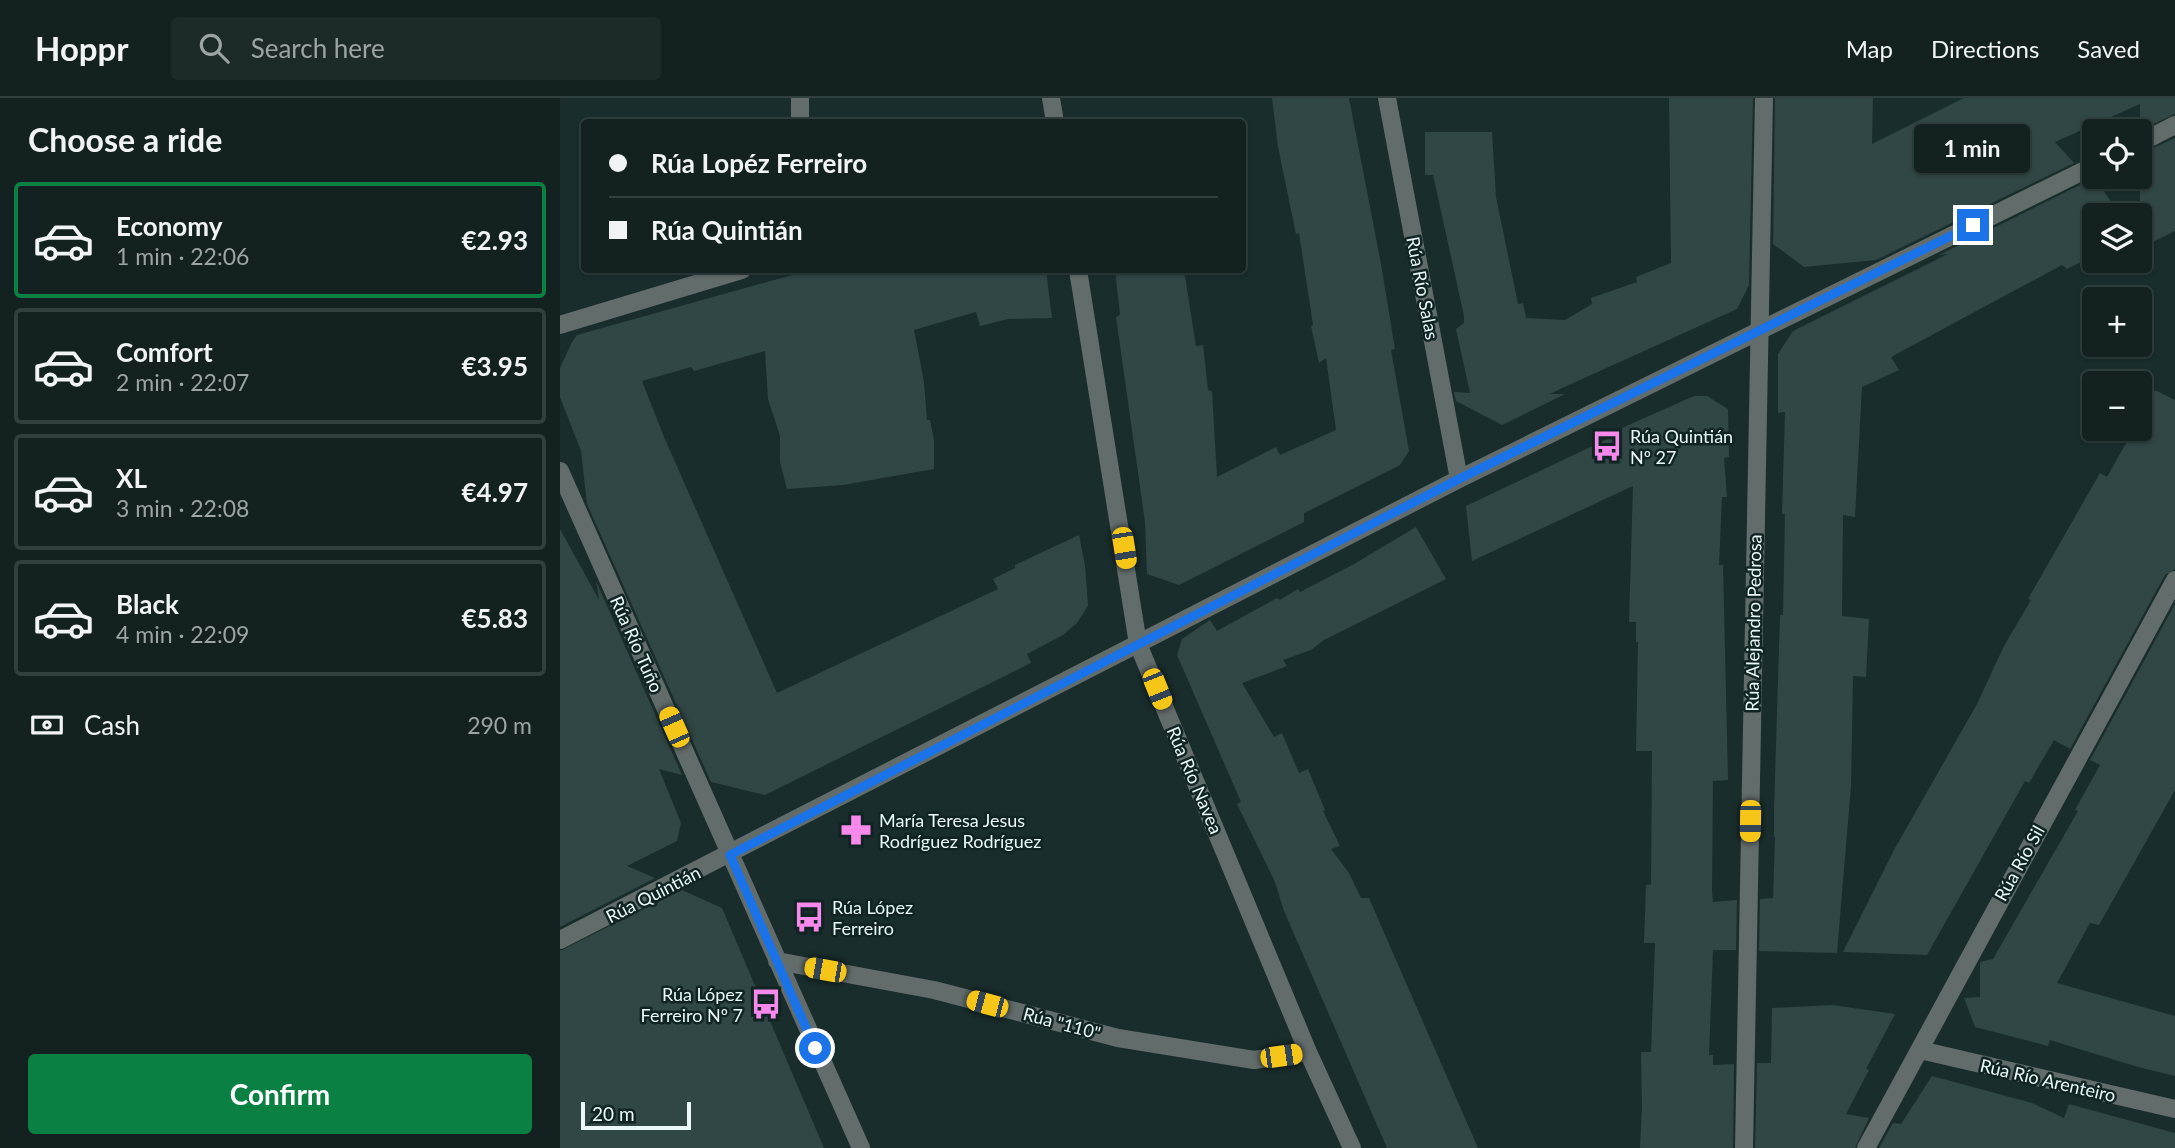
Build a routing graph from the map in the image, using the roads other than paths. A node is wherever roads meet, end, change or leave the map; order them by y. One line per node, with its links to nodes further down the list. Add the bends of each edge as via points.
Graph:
1 (800, 98): 5 (street)
2 (1051, 98): 6 (street)
3 (1387, 98): 15 (street, Rúa Río Salas)
4 (1764, 98): 13 (street, Rúa Alejandro Pedrosa)
5 (800, 119)
6 (1054, 119)
7 (2175, 125): 8 (street)
8 (2152, 137)
9 (2082, 171): 13 (street, Rúa Quintián)
10 (732, 273): 12 (street)
11 (1078, 273): 17 (street, Rúa Río Navea)
12 (560, 325)
13 (1759, 331): 15 (street, Rúa Quintián); 26 (street, Rúa Alejandro Pedrosa)
14 (560, 471): 18 (street, Rúa Río Tuño)
15 (1459, 479): 17 (street, Rúa Quintián)
16 (2175, 580): 21 (street, Rúa Río Sil)
17 (1138, 644): 18 (street, Rúa Quintián); 22 (street, Rúa Río Navea)
18 (730, 855): 19 (street, Rúa Quintián); 20 (street, Rúa Río Tuño)
19 (560, 940)
20 (777, 961): 22 (street, Rúa "110", via 934,990 1118,1038 1254,1060); 24 (street, Rúa Río Tuño)
21 (1920, 1050): 23 (street, Rúa Río Arenteiro); 27 (street, Rúa Río Sil)
22 (1308, 1052): 25 (street, Rúa Río Navea)
23 (2175, 1109)
24 (861, 1148)
25 (1352, 1148)
26 (1744, 1148)
27 (1866, 1148)

